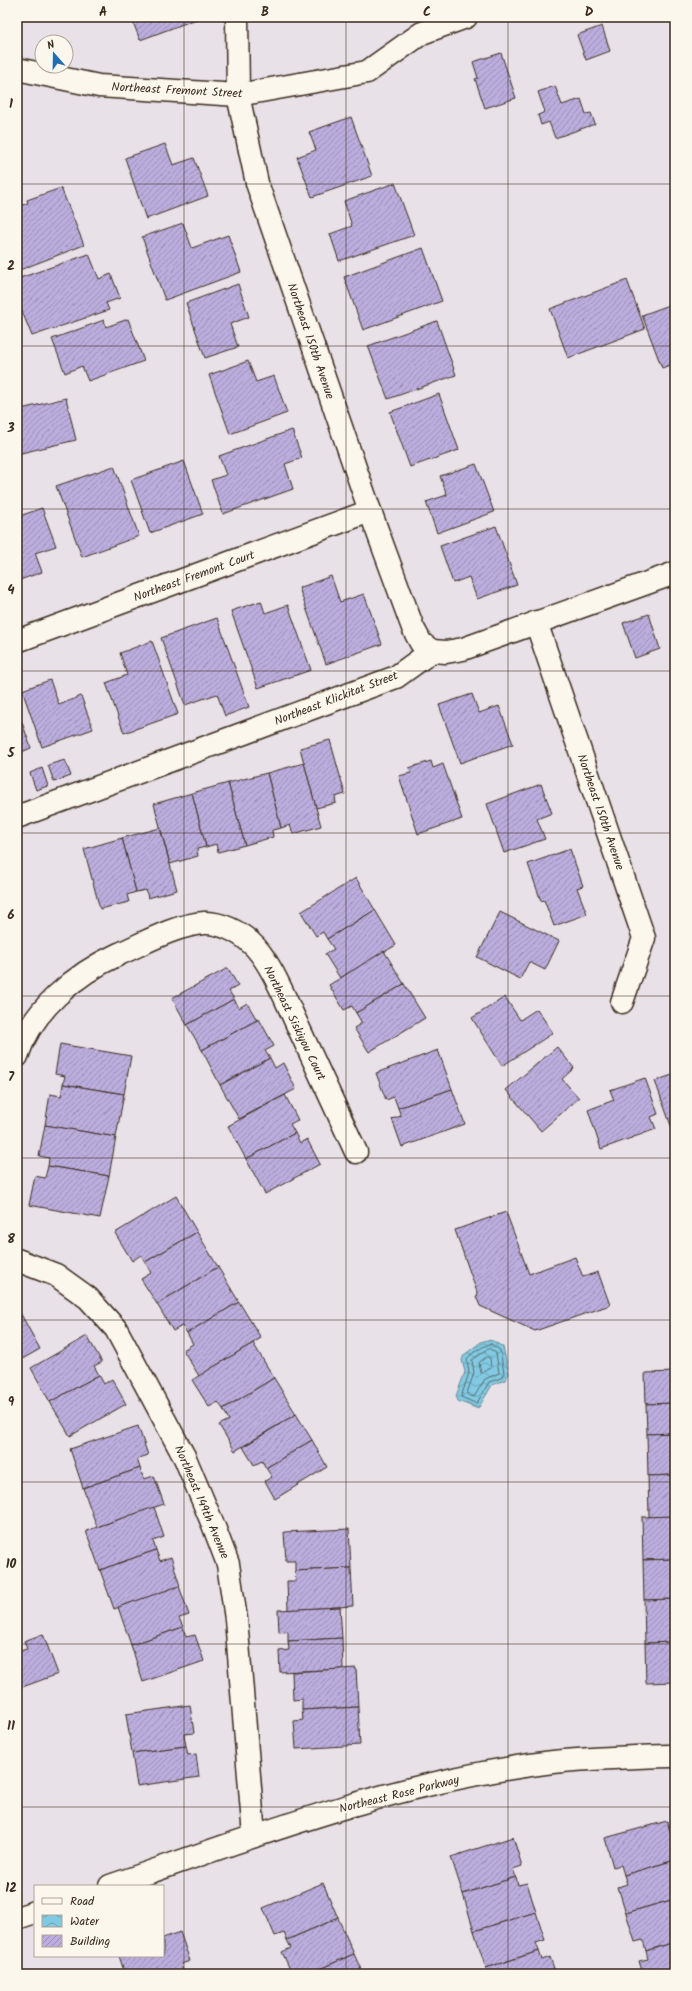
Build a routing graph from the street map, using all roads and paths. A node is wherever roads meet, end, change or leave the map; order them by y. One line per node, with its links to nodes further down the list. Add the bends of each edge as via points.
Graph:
1 (237, 17): 4 (street, Northeast 150th Avenue)
2 (466, 17): 4 (street, Northeast Fremont Street, via 422,33 367,72)
3 (17, 69): 4 (street, Northeast Fremont Street, via 99,86)
4 (238, 95): 5 (street, Northeast 150th Avenue, via 257,183)
5 (370, 511): 8 (street, Northeast Fremont Court); 9 (street, Northeast 150th Avenue, via 413,628 421,643)
6 (675, 573): 7 (street)
7 (536, 622): 9 (street, via 463,649); 11 (street, Northeast 150th Avenue, via 644,938)
8 (17, 641)
9 (432, 651): 10 (street, Northeast Klickitat Street, via 396,677)
10 (17, 817)
11 (622, 1002)
12 (17, 1056): 13 (street, Northeast Siskiyou Court, via 21,1045 46,1006 71,983 113,957 168,932 204,923 230,928 251,942 273,973)
13 (356, 1152)
14 (17, 1260): 16 (street, Northeast 149th Avenue, via 56,1276 88,1298 116,1329 184,1458 214,1527 228,1564 236,1619)
15 (675, 1756): 16 (street, Northeast Rose Parkway, via 546,1763 458,1778 378,1797)
16 (254, 1836): 17 (street, Northeast Rose Parkway)
17 (113, 1885)
18 (34, 1912): 19 (street)
19 (17, 1918)

